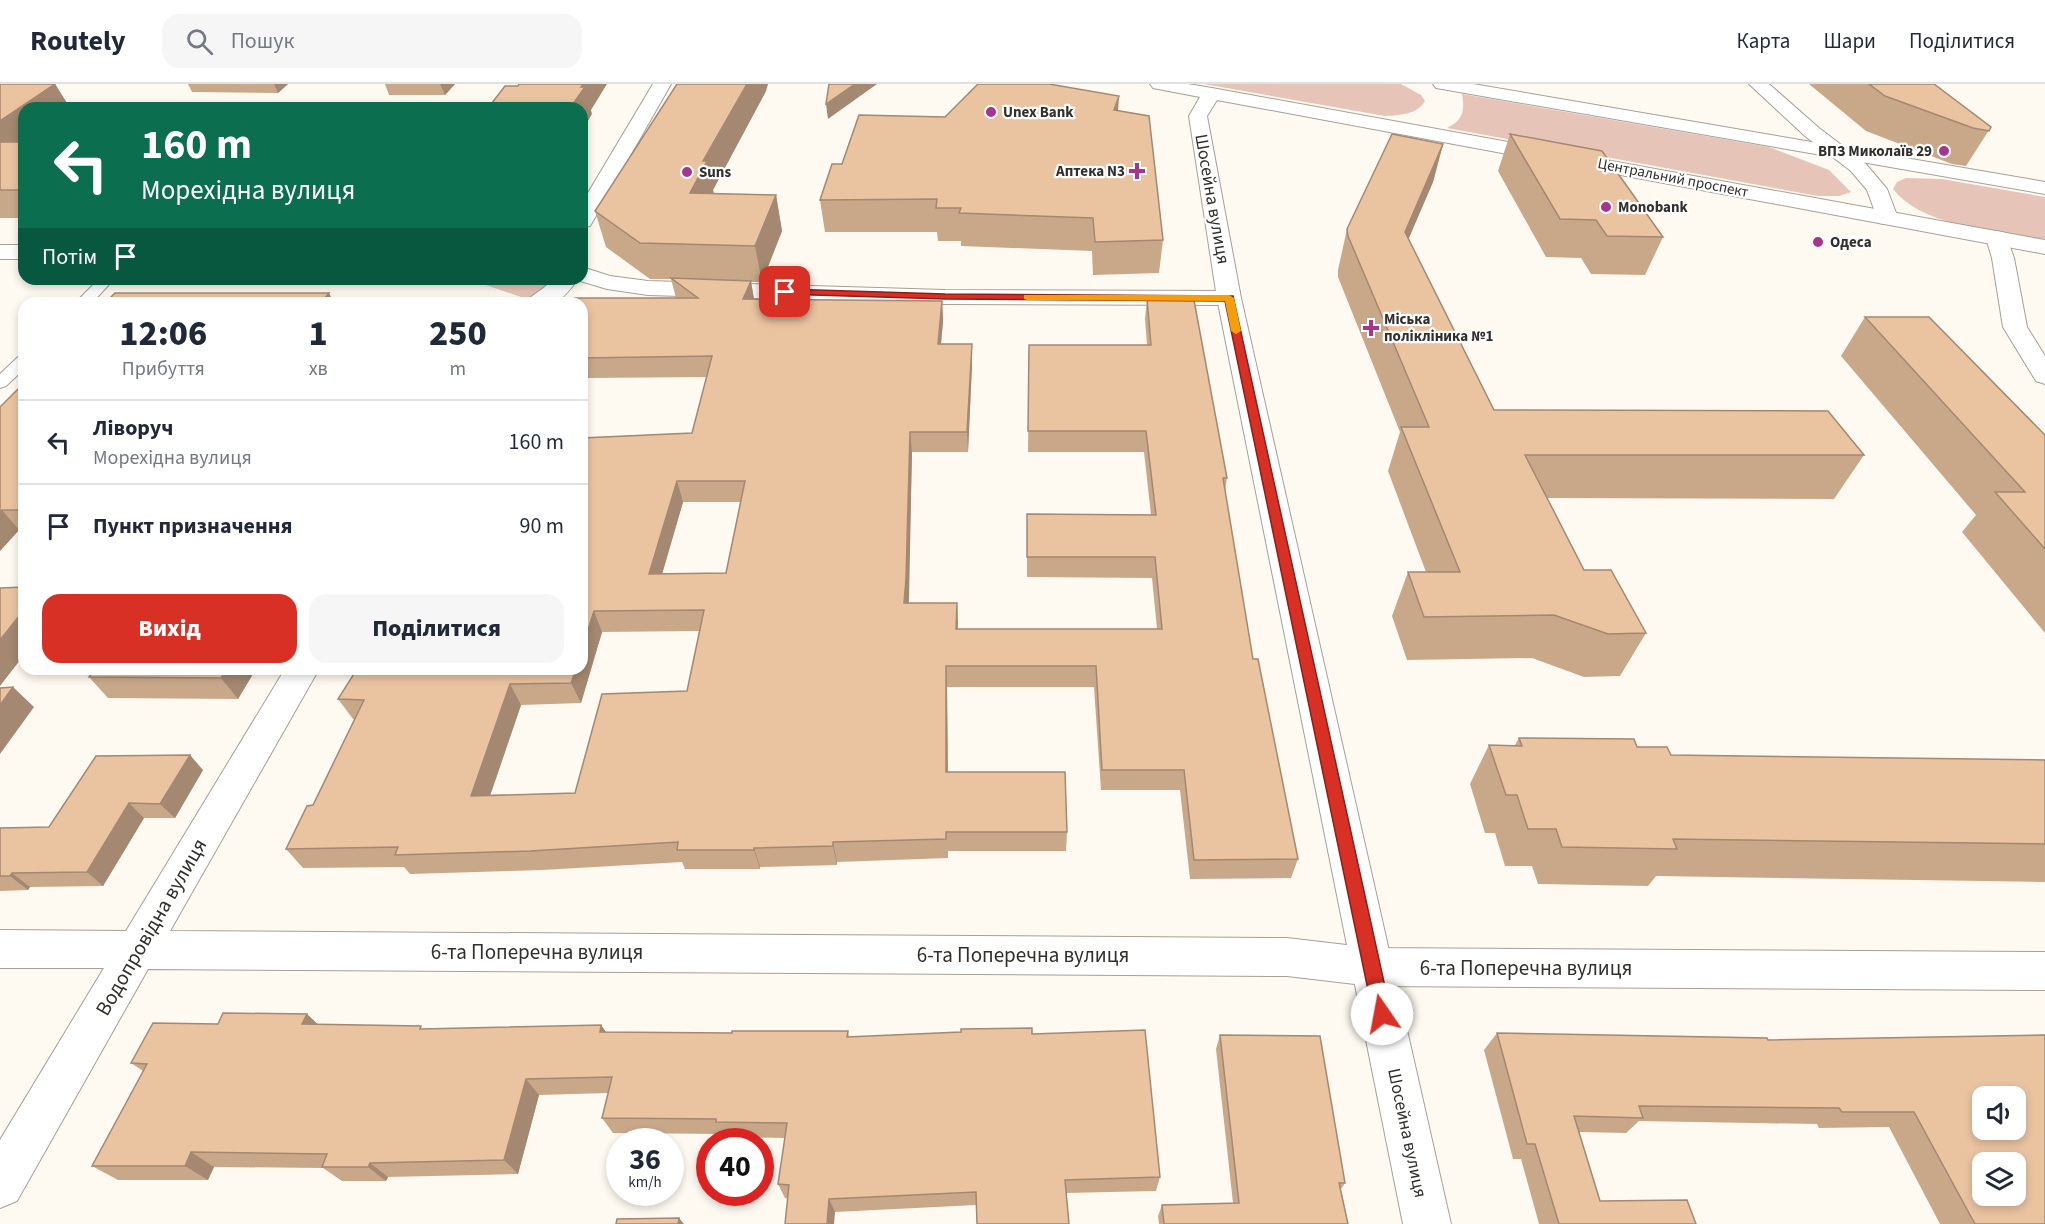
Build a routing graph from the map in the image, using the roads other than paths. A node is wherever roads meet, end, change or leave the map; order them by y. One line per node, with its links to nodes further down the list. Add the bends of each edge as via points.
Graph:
1 (662, 84): 10 (street)
2 (1159, 84): 5 (street, Центральний проспект)
3 (1426, 84): 6 (street, via 1440,94)
4 (1758, 84): 8 (street)
5 (1212, 93): 7 (street, Центральний проспект); 21 (street, Шосейна вулиця, via 1198,116)
6 (1440, 100): 7 (street, via 1424,121); 8 (street)
7 (1390, 125): 11 (street, Центральний проспект)
8 (1837, 152): 9 (street); 11 (street, via 1877,189)
9 (2045, 188)
10 (588, 211)
11 (1887, 218): 12 (street, Центральний проспект)
12 (1997, 238): 13 (street, Центральний проспект); 23 (street, via 2015,327)
13 (2045, 247)
14 (0, 252): 15 (street)
15 (18, 252)
16 (588, 276): 21 (street, via 648,288 945,297)
17 (101, 285): 19 (lane)
18 (561, 285): 20 (street)
19 (89, 297)
20 (548, 297)
21 (1229, 298): 28 (street, Шосейна вулиця)
22 (18, 366): 24 (lane)
23 (2045, 376)
24 (0, 383)
25 (298, 675): 27 (street, Водопровідна вулиця)
26 (0, 949): 27 (street, 6-та Поперечна вулиця)
27 (137, 949): 28 (street, 6-та Поперечна вулиця, via 1287,957); 30 (street, Водопровідна вулиця)
28 (1372, 967): 29 (street, 6-та Поперечна вулиця); 31 (street, Шосейна вулиця)
29 (2045, 971)
30 (0, 1184)
31 (1426, 1224)

